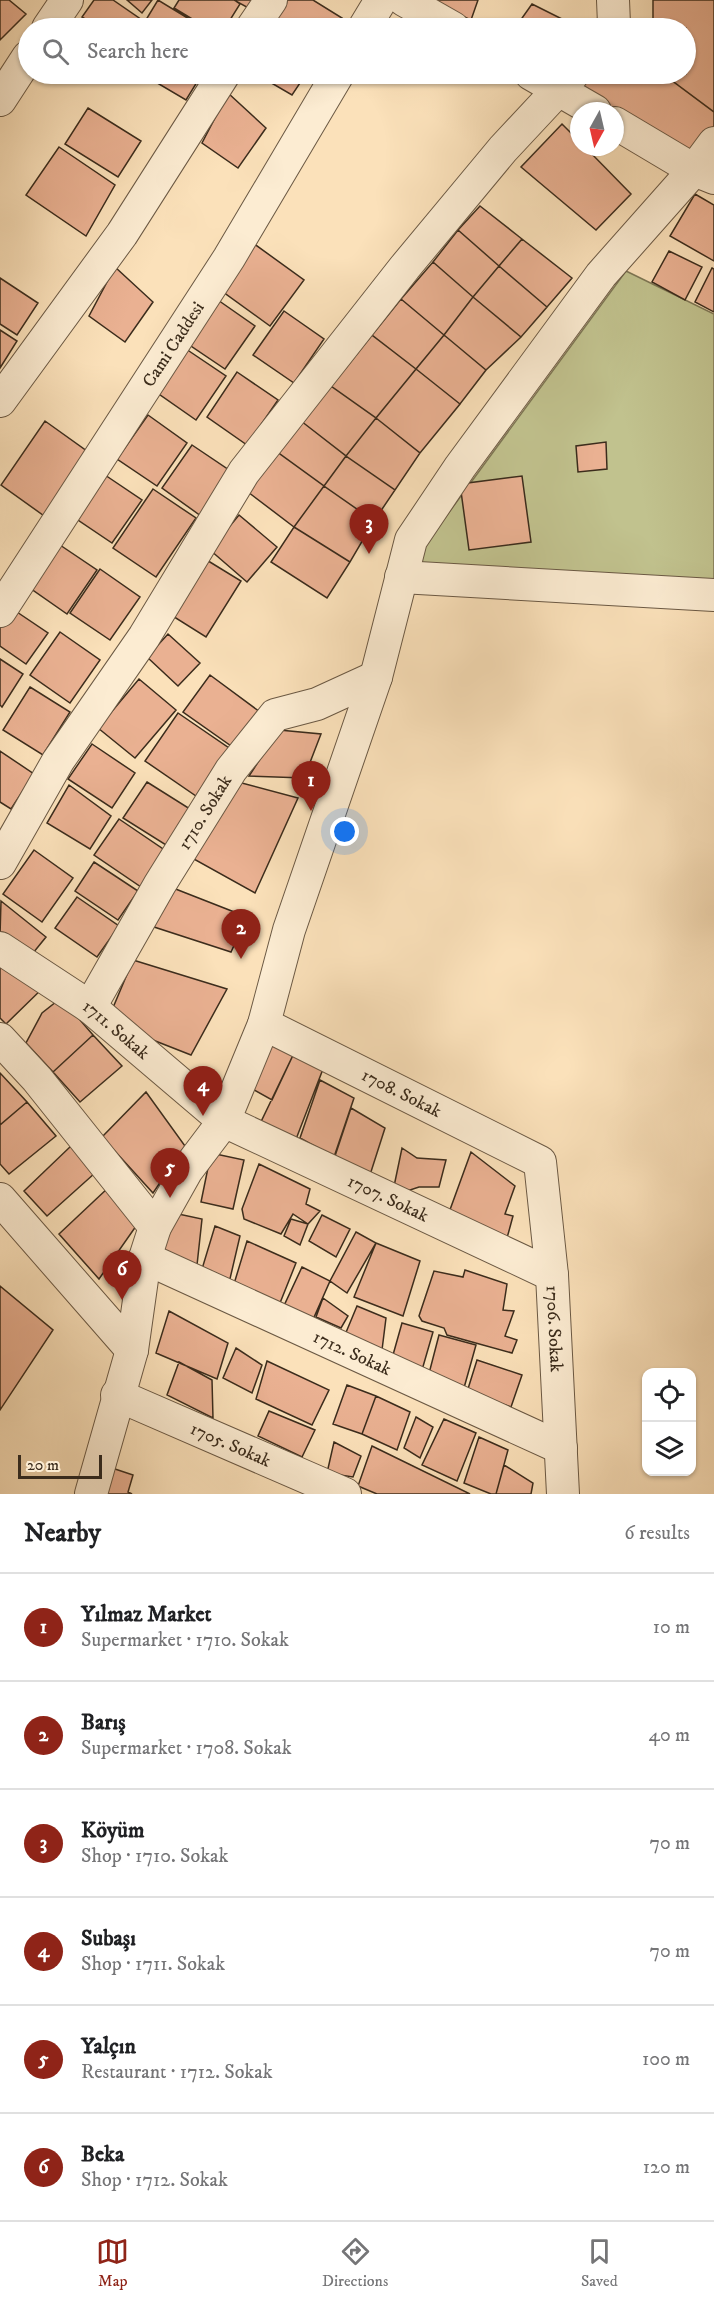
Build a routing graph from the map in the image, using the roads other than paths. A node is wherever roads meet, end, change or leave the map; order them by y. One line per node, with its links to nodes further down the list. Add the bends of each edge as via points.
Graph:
1 (67, 0): 6 (street)
2 (271, 0): 7 (street)
3 (381, 0): 8 (street)
4 (404, 0): 9 (street)
5 (613, 0): 10 (street)
6 (55, 18)
7 (259, 18)
8 (370, 18)
9 (436, 18)
10 (614, 18)
11 (18, 72): 16 (street)
12 (218, 84): 21 (street, via 122,234)
13 (332, 84): 24 (street, Cami Caddesi, via 229,258)
14 (564, 84): 26 (street, via 412,258 244,472 144,637 58,760)
15 (568, 84): 17 (street)
16 (0, 100)
17 (586, 102)
18 (624, 128): 20 (street)
19 (714, 143): 20 (street)
20 (704, 174): 22 (street, via 601,275 411,540)
21 (0, 401)
22 (401, 577): 23 (street); 25 (street)
23 (714, 595)
24 (0, 611)
25 (376, 677): 28 (street, 1710. Sokak, via 317,704 275,714 231,770); 29 (street, via 289,930)
26 (0, 863)
27 (0, 948): 28 (street, 1711. Sokak)
28 (90, 1007): 31 (street, 1711. Sokak)
29 (264, 1024): 31 (street); 32 (street, 1708. Sokak)
30 (0, 1039): 34 (street, via 37,1079)
31 (224, 1121): 34 (street, via 187,1170); 36 (street, 1707. Sokak)
32 (540, 1162): 36 (street, 1706. Sokak)
33 (0, 1199): 37 (street)
34 (155, 1227): 35 (street)
35 (145, 1258): 37 (street); 39 (street, 1712. Sokak)
36 (552, 1275): 39 (street, 1706. Sokak)
37 (132, 1350): 38 (street)
38 (117, 1395): 40 (street, 1705. Sokak); 41 (street)
39 (561, 1448): 43 (street, 1706. Sokak)
40 (314, 1488): 42 (street, 1705. Sokak)
41 (91, 1494)
42 (345, 1494)
43 (563, 1494)

